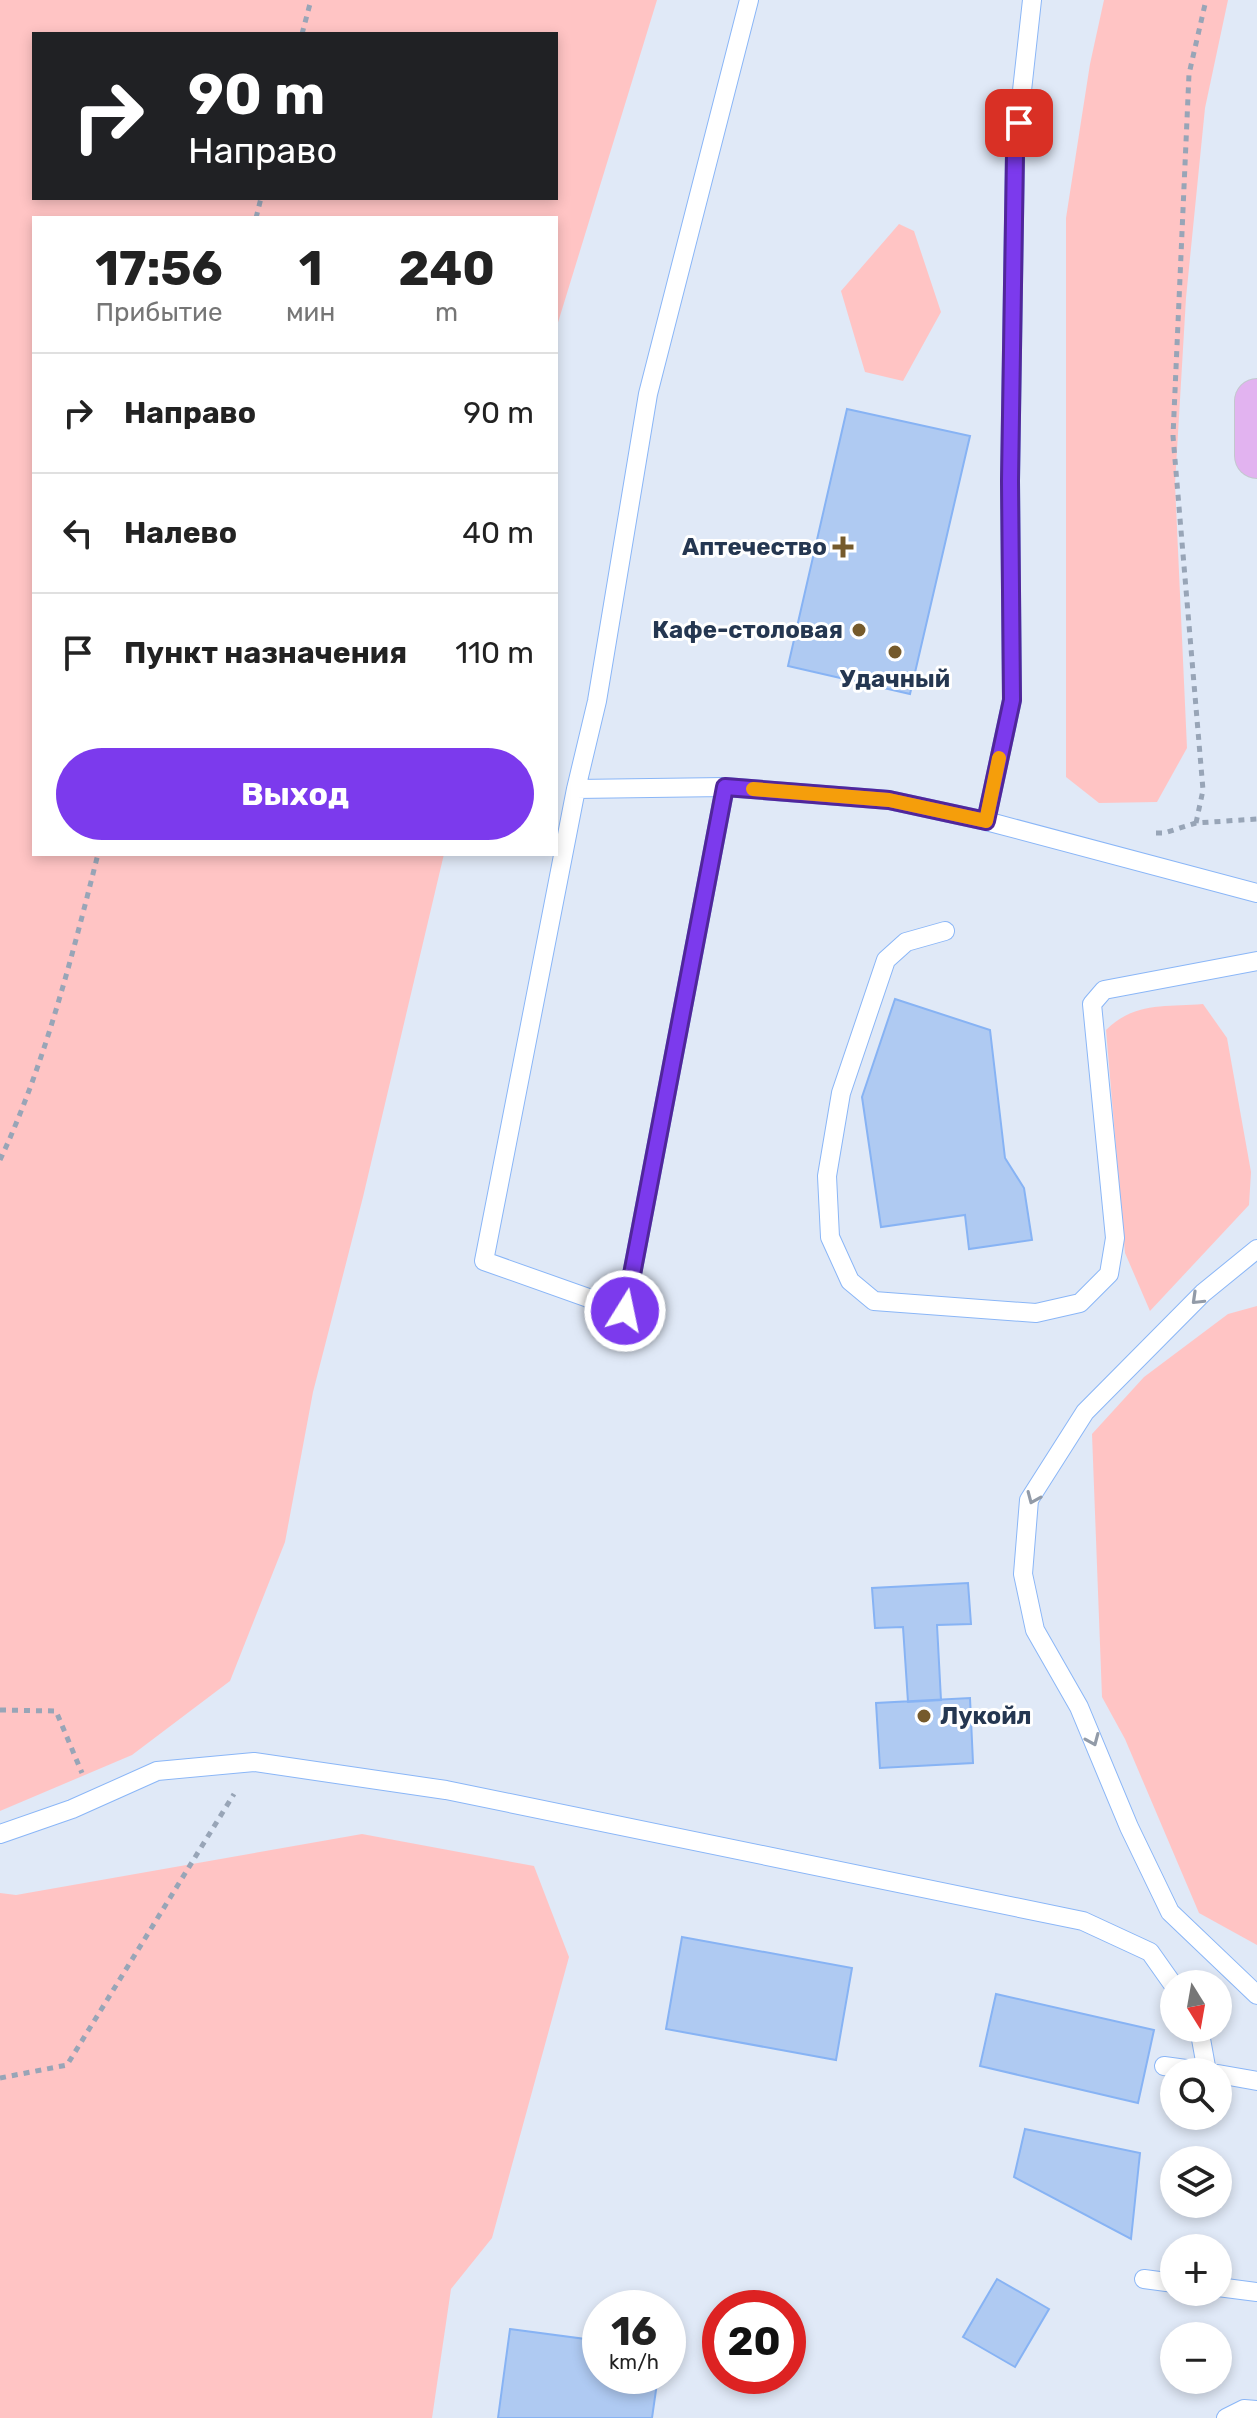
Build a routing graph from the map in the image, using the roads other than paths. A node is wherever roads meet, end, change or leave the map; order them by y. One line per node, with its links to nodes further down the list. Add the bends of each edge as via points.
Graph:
1 (749, 0): 6 (lane, via 648,394 597,701)
2 (1032, 0): 7 (lane, via 1015,154 1012,700)
3 (1257, 401): 4 (main road)
4 (1257, 456)
5 (725, 787): 6 (lane); 6 (lane, via 625,1311 484,1261); 7 (lane, via 889,800)
6 (576, 789)
7 (986, 821): 8 (lane)
8 (1257, 893)
9 (945, 931): 10 (lane, via 906,942 886,960 841,1093 827,1176 830,1237 850,1281 874,1301 1036,1313 1080,1303 1109,1274 1115,1238 1092,1004 1104,990)
10 (1257, 961)
11 (1257, 1249): 14 (lane, one-way to 14, via 1203,1293 1085,1412 1029,1500 1023,1574 1035,1630 1079,1707 1170,1912)
12 (0, 1834): 13 (lane, via 157,1771 254,1762 446,1790 1083,1921 1150,1952)
13 (1163, 1970)
14 (1257, 1995)
15 (1232, 2077): 16 (lane)
16 (1257, 2081)
17 (1144, 2279): 18 (lane)
18 (1160, 2281)
19 (1232, 2289): 20 (lane)
20 (1257, 2292)
21 (1257, 2410): 22 (lane, via 1244,2409)
22 (1226, 2418)

